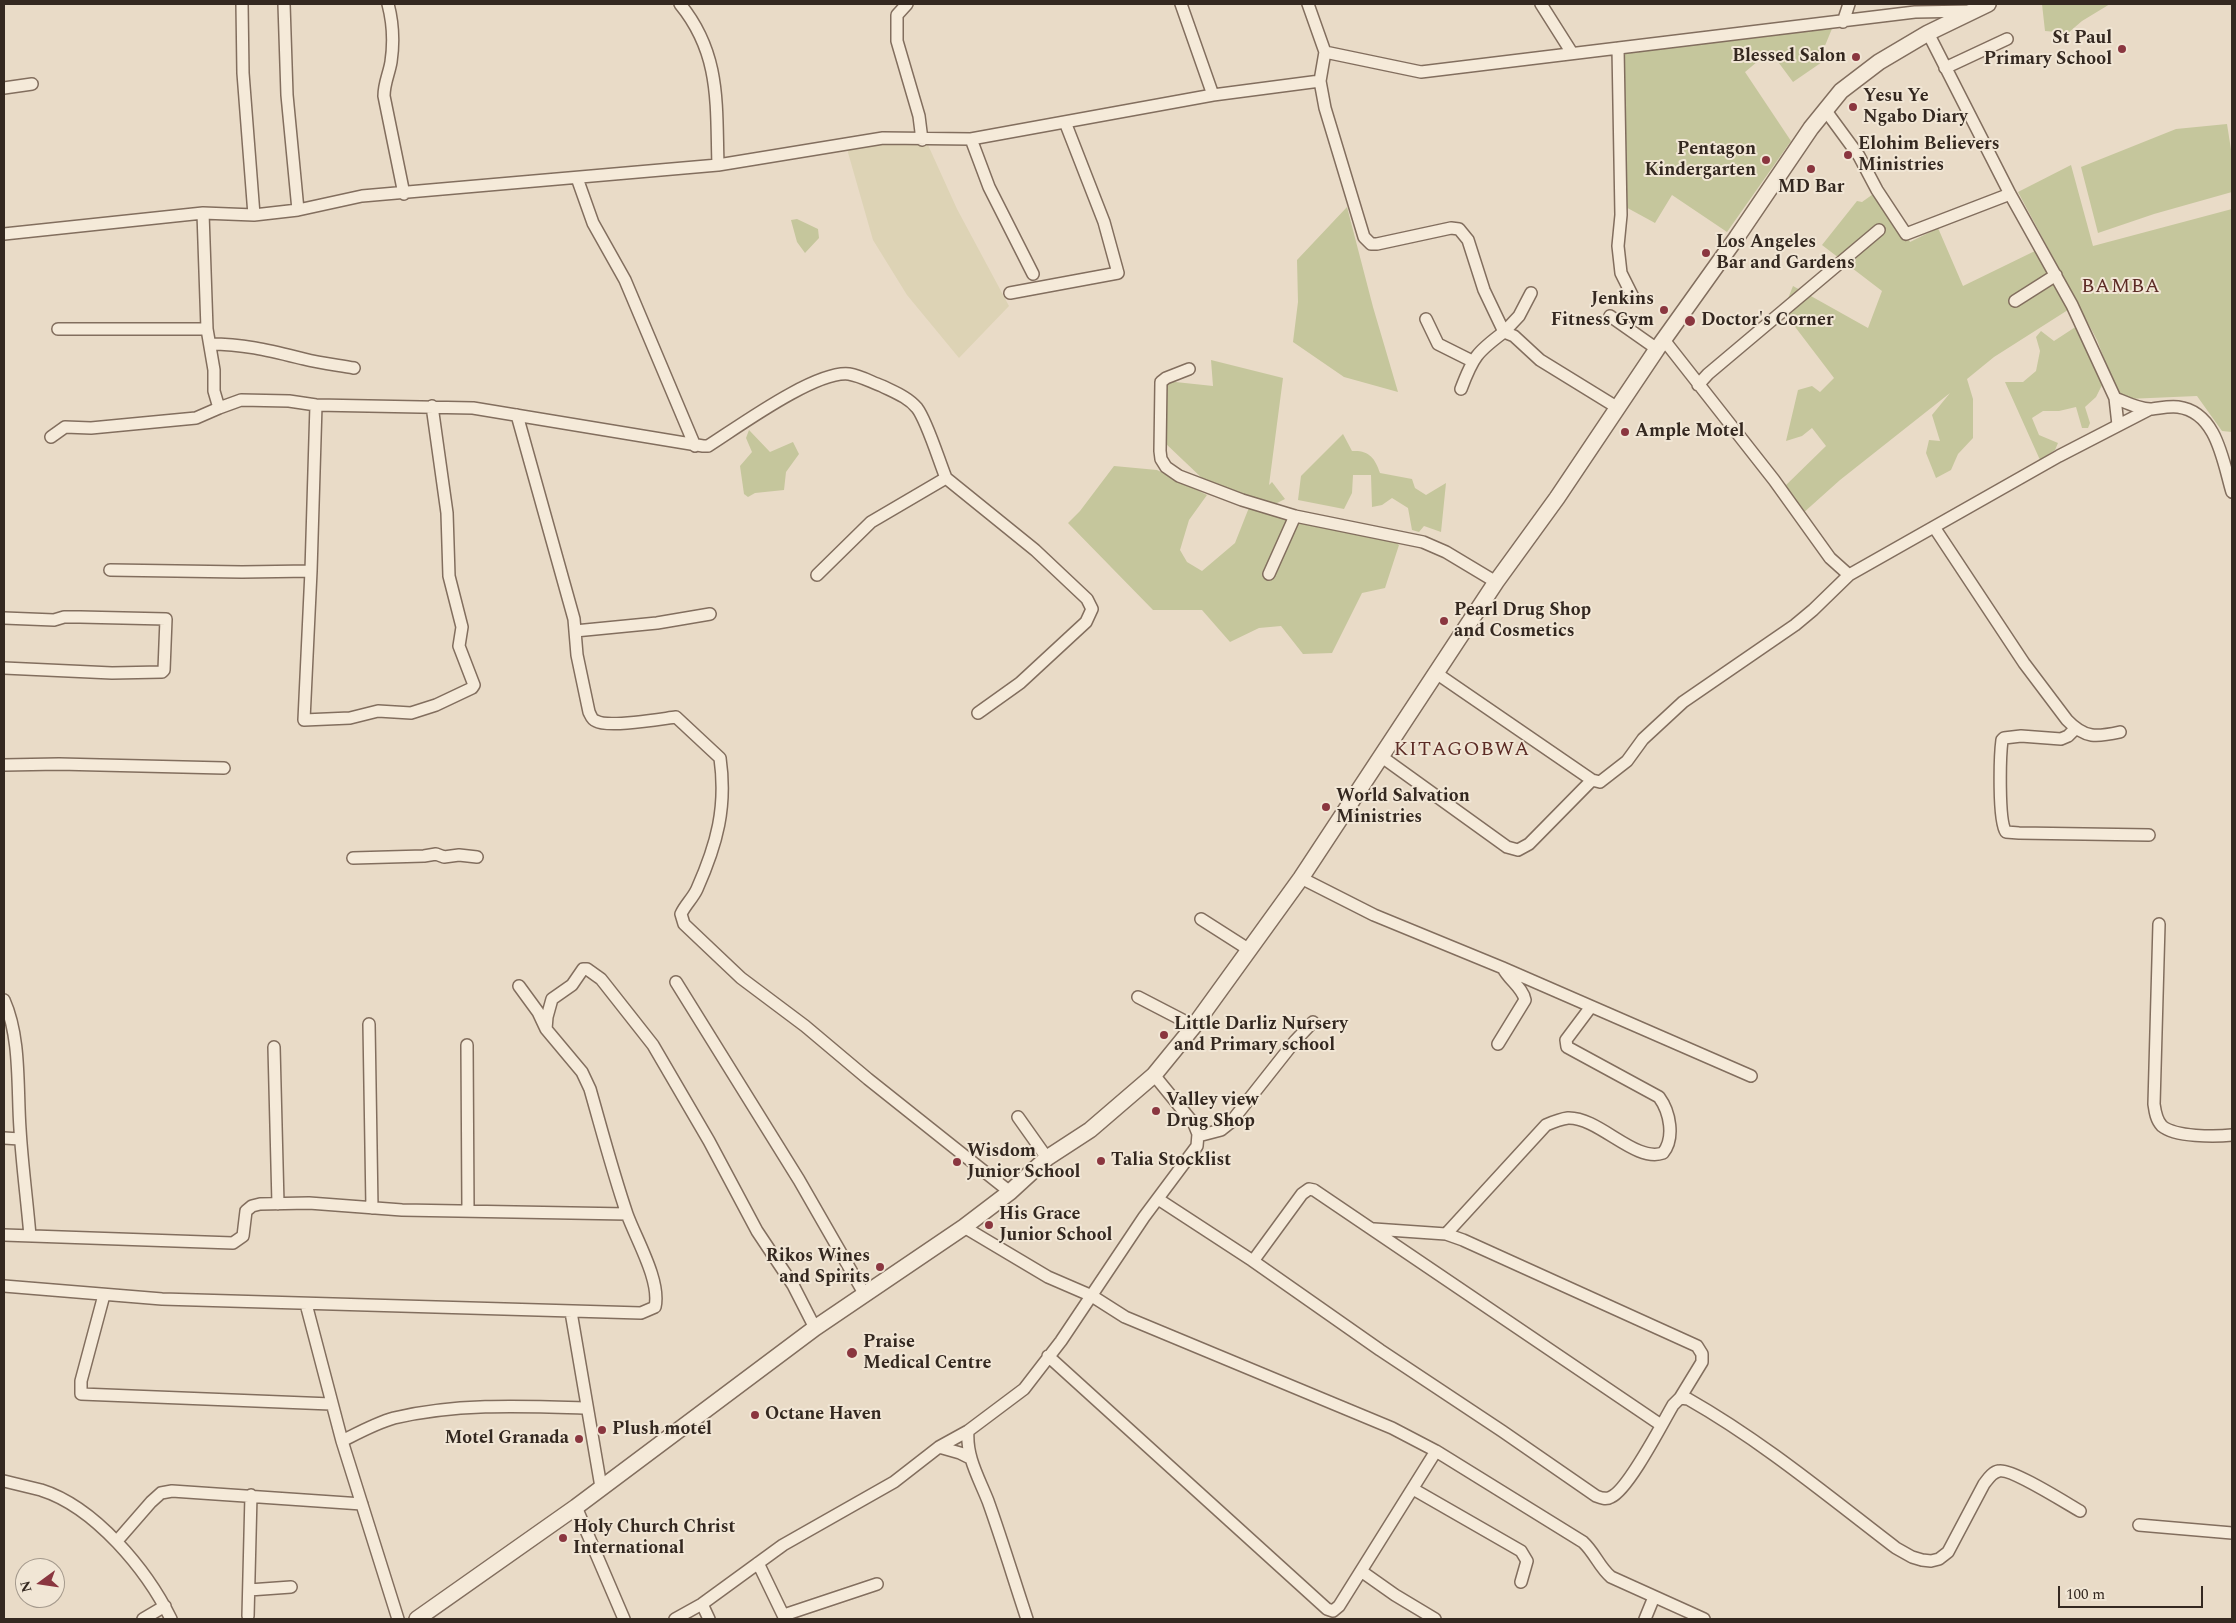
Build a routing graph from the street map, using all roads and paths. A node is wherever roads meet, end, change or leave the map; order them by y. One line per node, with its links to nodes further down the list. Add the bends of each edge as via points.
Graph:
1 (242, 4): 33 (street, via 243,73)
2 (284, 4): 31 (street, via 287,94)
3 (388, 4): 29 (street, via 393,40 384,96)
4 (680, 4): 27 (street, via 706,47 713,66)
5 (906, 4): 26 (street, via 898,15 897,41 919,116)
6 (1181, 4): 22 (street)
7 (1308, 4): 16 (street)
8 (1541, 4): 17 (street)
9 (1848, 4): 12 (street)
10 (1988, 4): 11 (street)
11 (1974, 12): 12 (street, via 1922,11); 13 (street)
12 (1844, 22): 15 (street)
13 (1928, 33): 18 (street); 23 (street, via 1859,76 1841,91)
14 (2007, 39): 18 (street)
15 (1618, 48): 17 (street); 40 (street, via 1618,246 1621,273)
16 (1325, 52): 17 (street, via 1421,72); 19 (street)
17 (1572, 53)
18 (1945, 68): 30 (street)
19 (1320, 81): 22 (street); 46 (street, via 1325,108 1364,237 1371,244 1377,244 1459,229 1468,240 1484,290)
20 (32, 84): 21 (street)
21 (4, 88)
22 (1213, 95): 24 (street)
23 (1826, 111): 30 (street, via 1859,156 1906,234); 48 (street)
24 (1065, 122): 25 (street); 38 (street, via 1104,222 1118,273)
25 (971, 139): 26 (street); 36 (street, via 989,187)
26 (922, 140): 27 (street, via 883,138)
27 (718, 165): 28 (street)
28 (577, 178): 29 (street, via 482,184); 63 (street, via 593,223 625,280)
29 (404, 194): 31 (street, via 362,196)
30 (2010, 194): 37 (street)
31 (298, 210): 33 (street)
32 (203, 213): 33 (street); 35 (street); 45 (street)
33 (254, 214)
34 (1879, 230): 52 (street)
35 (4, 234)
36 (1033, 274)
37 (2056, 275): 41 (street); 54 (street)
38 (1010, 293)
39 (1531, 293): 46 (street, via 1519,316)
40 (1633, 297)
41 (2015, 301)
42 (1610, 316): 48 (street)
43 (1426, 318): 49 (street, via 1438,344)
44 (58, 329): 45 (street)
45 (207, 329): 47 (street)
46 (1504, 332): 49 (street); 58 (street, via 1514,336 1540,360)
47 (210, 344): 50 (street, via 272,350); 57 (street, via 214,391)
48 (1660, 344): 52 (street); 58 (street)
49 (1472, 361): 53 (street)
50 (354, 368)
51 (1189, 369): 66 (street, via 1161,382 1160,451 1166,467 1179,476 1242,500)
52 (1698, 385): 71 (street, via 1774,480 1830,558)
53 (1461, 389)
54 (2115, 398): 59 (street); 61 (street)
55 (316, 405): 56 (street); 57 (street, via 241,400); 69 (street)
56 (432, 406): 60 (street); 69 (street, via 447,512 449,576 462,627 459,646 474,685 472,688 411,713 378,711 350,718 304,720)
57 (219, 408): 62 (street, via 196,418 91,428 66,427)
58 (1618, 408): 73 (street)
59 (2150, 410): 61 (street); 65 (street, via 2180,407 2201,416 2216,441)
60 (517, 415): 63 (street); 76 (street)
61 (2118, 425): 67 (street)
62 (51, 437)
63 (695, 446): 64 (street, via 708,446 758,413 817,382 833,375 848,374 897,393 916,406)
64 (946, 478): 72 (street, via 871,522); 79 (street, via 1035,550 1087,599 1092,610 1086,622 1020,683)
65 (2232, 492)
66 (1295, 516): 70 (street); 73 (street, via 1423,542)
67 (1934, 527): 71 (street); 80 (street, via 2024,663)
68 (110, 570): 69 (street)
69 (311, 571)
70 (1269, 574)
71 (1849, 574): 85 (street, via 1795,625 1683,702 1620,766 1600,782)
72 (818, 575)
73 (1496, 582): 78 (street)
74 (710, 614): 76 (street)
75 (4, 618): 77 (street, via 166,619 166,661 162,672)
76 (575, 631): 115 (street, via 577,655 592,719 609,723 676,717 720,758 723,806 720,822 697,889 680,914 684,924 741,978)
77 (4, 668)
78 (1436, 673): 82 (street); 85 (street)
79 (978, 712)
80 (2075, 729): 81 (street, via 2097,737); 86 (street, via 2061,739 2021,736 2002,740 2001,813 2006,832)
81 (2120, 732)
82 (1382, 757): 85 (street, via 1513,850 1529,844); 89 (street)
83 (4, 765): 84 (street)
84 (224, 768)
85 (1592, 780)
86 (2148, 835)
87 (477, 857): 88 (street, via 436,854)
88 (353, 858)
89 (1301, 878): 92 (street); 93 (street, via 1374,915)
90 (1201, 919): 92 (street)
91 (2159, 924): 111 (street, via 2154,1104 2157,1119 2168,1129 2189,1134)
92 (1248, 949): 101 (street)
93 (1503, 968): 98 (street); 103 (street, via 1523,992 1525,1000)
94 (676, 982): 129 (street, via 799,1180)
95 (519, 986): 102 (street)
96 (1138, 997): 101 (street)
97 (4, 1000): 106 (street, via 9,1011)
98 (1590, 1008): 108 (street); 123 (street, via 1566,1040 1567,1047 1659,1096 1669,1122 1669,1146 1663,1153 1650,1154 1583,1120 1558,1120 1546,1125)
99 (1313, 1022): 110 (street, via 1232,1122 1220,1130)
100 (369, 1024): 118 (street)
101 (1194, 1026): 107 (street)
102 (546, 1028): 120 (street, via 582,1072 590,1089); 133 (street, via 552,999 572,985 584,969 601,979 652,1045)
103 (1498, 1044)
104 (467, 1045): 119 (street)
105 (274, 1047): 117 (street)
106 (9, 1049): 113 (street)
107 (1154, 1075): 110 (street, via 1190,1117); 114 (street, via 1090,1130)
108 (1750, 1076)
109 (1018, 1117): 114 (street)
110 (1198, 1136): 116 (street, via 1197,1146)
111 (2232, 1136)
112 (4, 1138): 113 (street)
113 (20, 1139): 125 (street)
114 (1047, 1158): 115 (street)
115 (1010, 1192): 121 (street)
116 (1158, 1199): 126 (street); 130 (street)
117 (278, 1204): 118 (street); 125 (street, via 260,1204 246,1211 243,1236 233,1243)
118 (372, 1208): 119 (street)
119 (468, 1210): 120 (street)
120 (627, 1214): 132 (street, via 651,1275 657,1296 655,1307 642,1313)
121 (964, 1227): 129 (street); 130 (street, via 1048,1277)
122 (1372, 1228): 123 (street); 126 (street, via 1309,1189); 138 (street)
123 (1446, 1234): 135 (street, via 1697,1346 1702,1362)
124 (4, 1235): 125 (street)
125 (30, 1236)
126 (1253, 1261): 138 (street, via 1602,1499 1613,1496 1628,1480)
127 (4, 1286): 128 (street)
128 (104, 1295): 131 (street); 136 (street, via 81,1381 81,1394)
129 (865, 1295): 133 (street)
130 (1092, 1296): 134 (street); 142 (street, via 1125,1317 1392,1428)
131 (306, 1304): 132 (street); 136 (street)
132 (571, 1312): 137 (street)
133 (815, 1328): 145 (street)
134 (1048, 1356): 139 (street, via 1024,1389); 155 (street, via 1327,1609 1333,1611 1339,1606)
135 (1680, 1398): 138 (street, via 1672,1405); 150 (street, via 1688,1399 1733,1426 1896,1548 1922,1560 1932,1561 1948,1552 1984,1484 1998,1471 2024,1479)
136 (331, 1404): 140 (street)
137 (587, 1408): 140 (street, via 479,1407 445,1410 392,1419); 145 (street)
138 (1661, 1425)
139 (968, 1431): 141 (street); 143 (street)
140 (342, 1441): 148 (street)
141 (939, 1447): 143 (street); 154 (street, via 894,1482 808,1530)
142 (1436, 1451): 146 (street); 160 (street, via 1583,1542 1611,1577)
143 (970, 1458): 172 (street, via 988,1501)
144 (4, 1482): 153 (street, via 42,1491 73,1506)
145 (601, 1487): 149 (street)
146 (1413, 1489): 155 (street); 156 (street, via 1522,1551 1527,1561)
147 (251, 1495): 148 (street); 153 (street, via 190,1491 161,1494); 159 (street)
148 (362, 1504): 167 (street)
149 (576, 1507): 168 (street); 169 (street)
150 (2080, 1511)
151 (2139, 1525): 152 (street)
152 (2232, 1533)
153 (118, 1541): 162 (street)
154 (758, 1563): 161 (street); 164 (street)
155 (1360, 1571): 173 (street)
156 (1521, 1582)
157 (877, 1584): 164 (street)
158 (291, 1587): 159 (street)
159 (248, 1590): 163 (street)
160 (1654, 1597): 174 (street); 175 (street)
161 (702, 1604): 170 (street); 171 (street)
162 (165, 1606): 165 (street); 166 (street)
163 (248, 1616)
164 (784, 1617)
165 (143, 1619)
166 (171, 1619)
167 (398, 1619)
168 (417, 1619)
169 (624, 1619)
170 (675, 1619)
171 (709, 1619)
172 (1027, 1619)
173 (1435, 1619)
174 (1645, 1619)
175 (1704, 1619)

